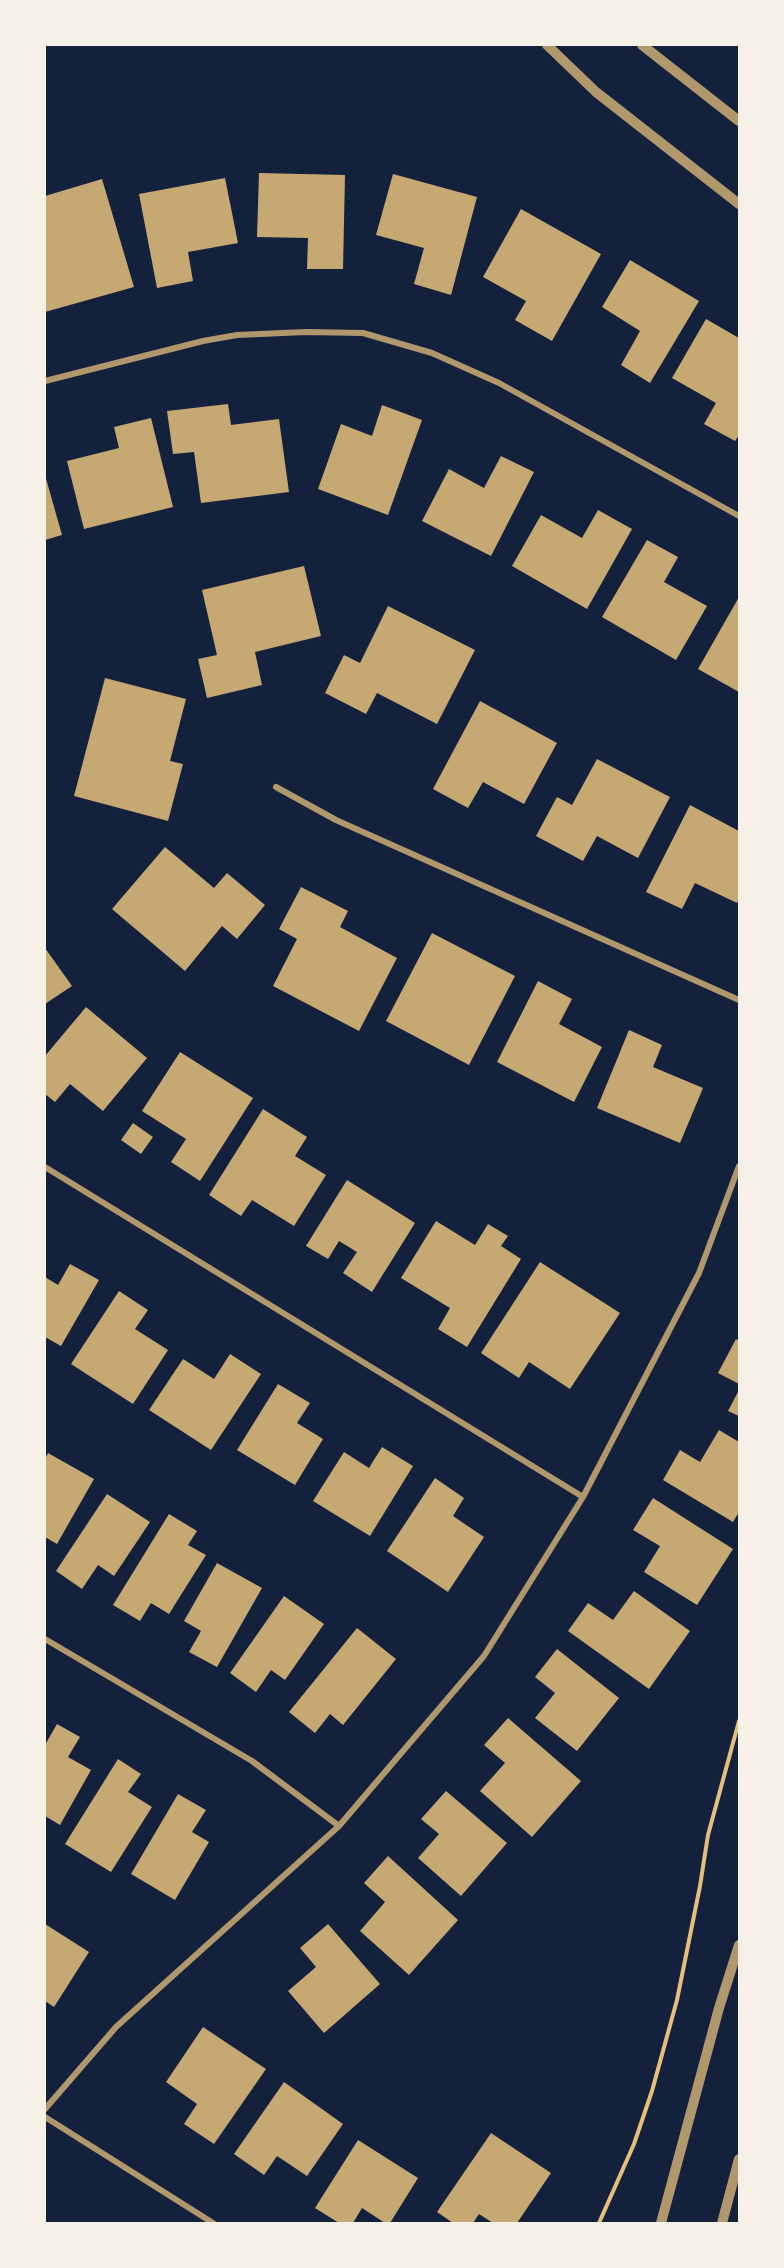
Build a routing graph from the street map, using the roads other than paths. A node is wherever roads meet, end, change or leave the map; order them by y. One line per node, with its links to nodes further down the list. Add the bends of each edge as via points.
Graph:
1 (547, 45): 4 (street, via 596,92)
2 (642, 45): 3 (street)
3 (739, 121)
4 (739, 204)
5 (45, 381): 6 (street, via 237,335 363,333 432,353 499,383)
6 (739, 516)
7 (276, 787): 8 (street, via 336,820)
8 (739, 1000)
9 (739, 1166): 11 (street, via 699,1273)
10 (45, 1167): 11 (street)
11 (583, 1497): 13 (street, via 484,1656)
12 (45, 1639): 13 (street, via 252,1761)
13 (339, 1826): 15 (street, via 116,2027)
14 (739, 1946): 19 (street)
15 (45, 2109)
16 (45, 2117): 18 (street)
17 (739, 2159): 20 (street)
18 (213, 2223)
19 (661, 2223)
20 (722, 2223)

